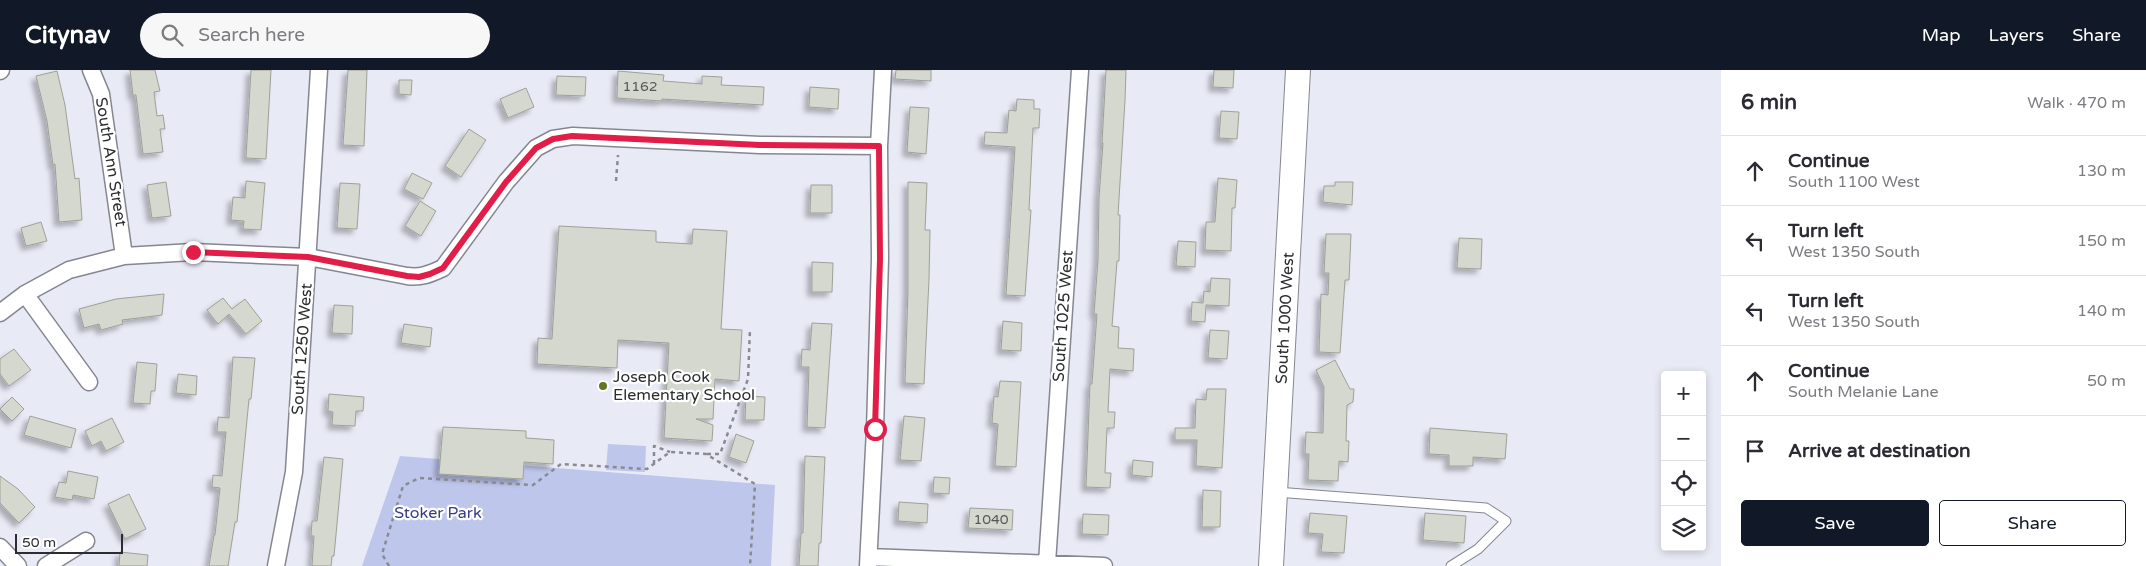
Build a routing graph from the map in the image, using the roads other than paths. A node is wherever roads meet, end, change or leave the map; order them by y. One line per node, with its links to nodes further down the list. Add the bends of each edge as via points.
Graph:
1 (92, 70): 7 (street, South Ann Street, via 102,94)
2 (319, 70): 8 (street, South 1250 West)
3 (883, 70): 6 (street)
4 (1080, 70): 16 (street, South 1025 West)
5 (1298, 70): 12 (main road, South 1000 West)
6 (879, 146): 8 (street, via 760,145 572,136 553,139 536,148 506,182 443,268 419,277); 15 (street, via 880,259)
7 (124, 256): 8 (street, via 193,252); 9 (street, via 69,270)
8 (308, 257): 19 (street, South 1250 West, via 294,472)
9 (25, 294): 10 (street); 11 (street)
10 (0, 313)
11 (89, 382)
12 (1276, 492): 21 (main road, South 1000 West); 22 (lane, via 1486,508 1506,521 1478,549)
13 (86, 541): 18 (street)
14 (0, 547): 17 (street)
15 (868, 561): 16 (street)
16 (1047, 563): 20 (street)
17 (18, 566)
18 (46, 566)
19 (276, 566)
20 (1104, 566)
21 (1271, 566)
22 (1452, 566)

